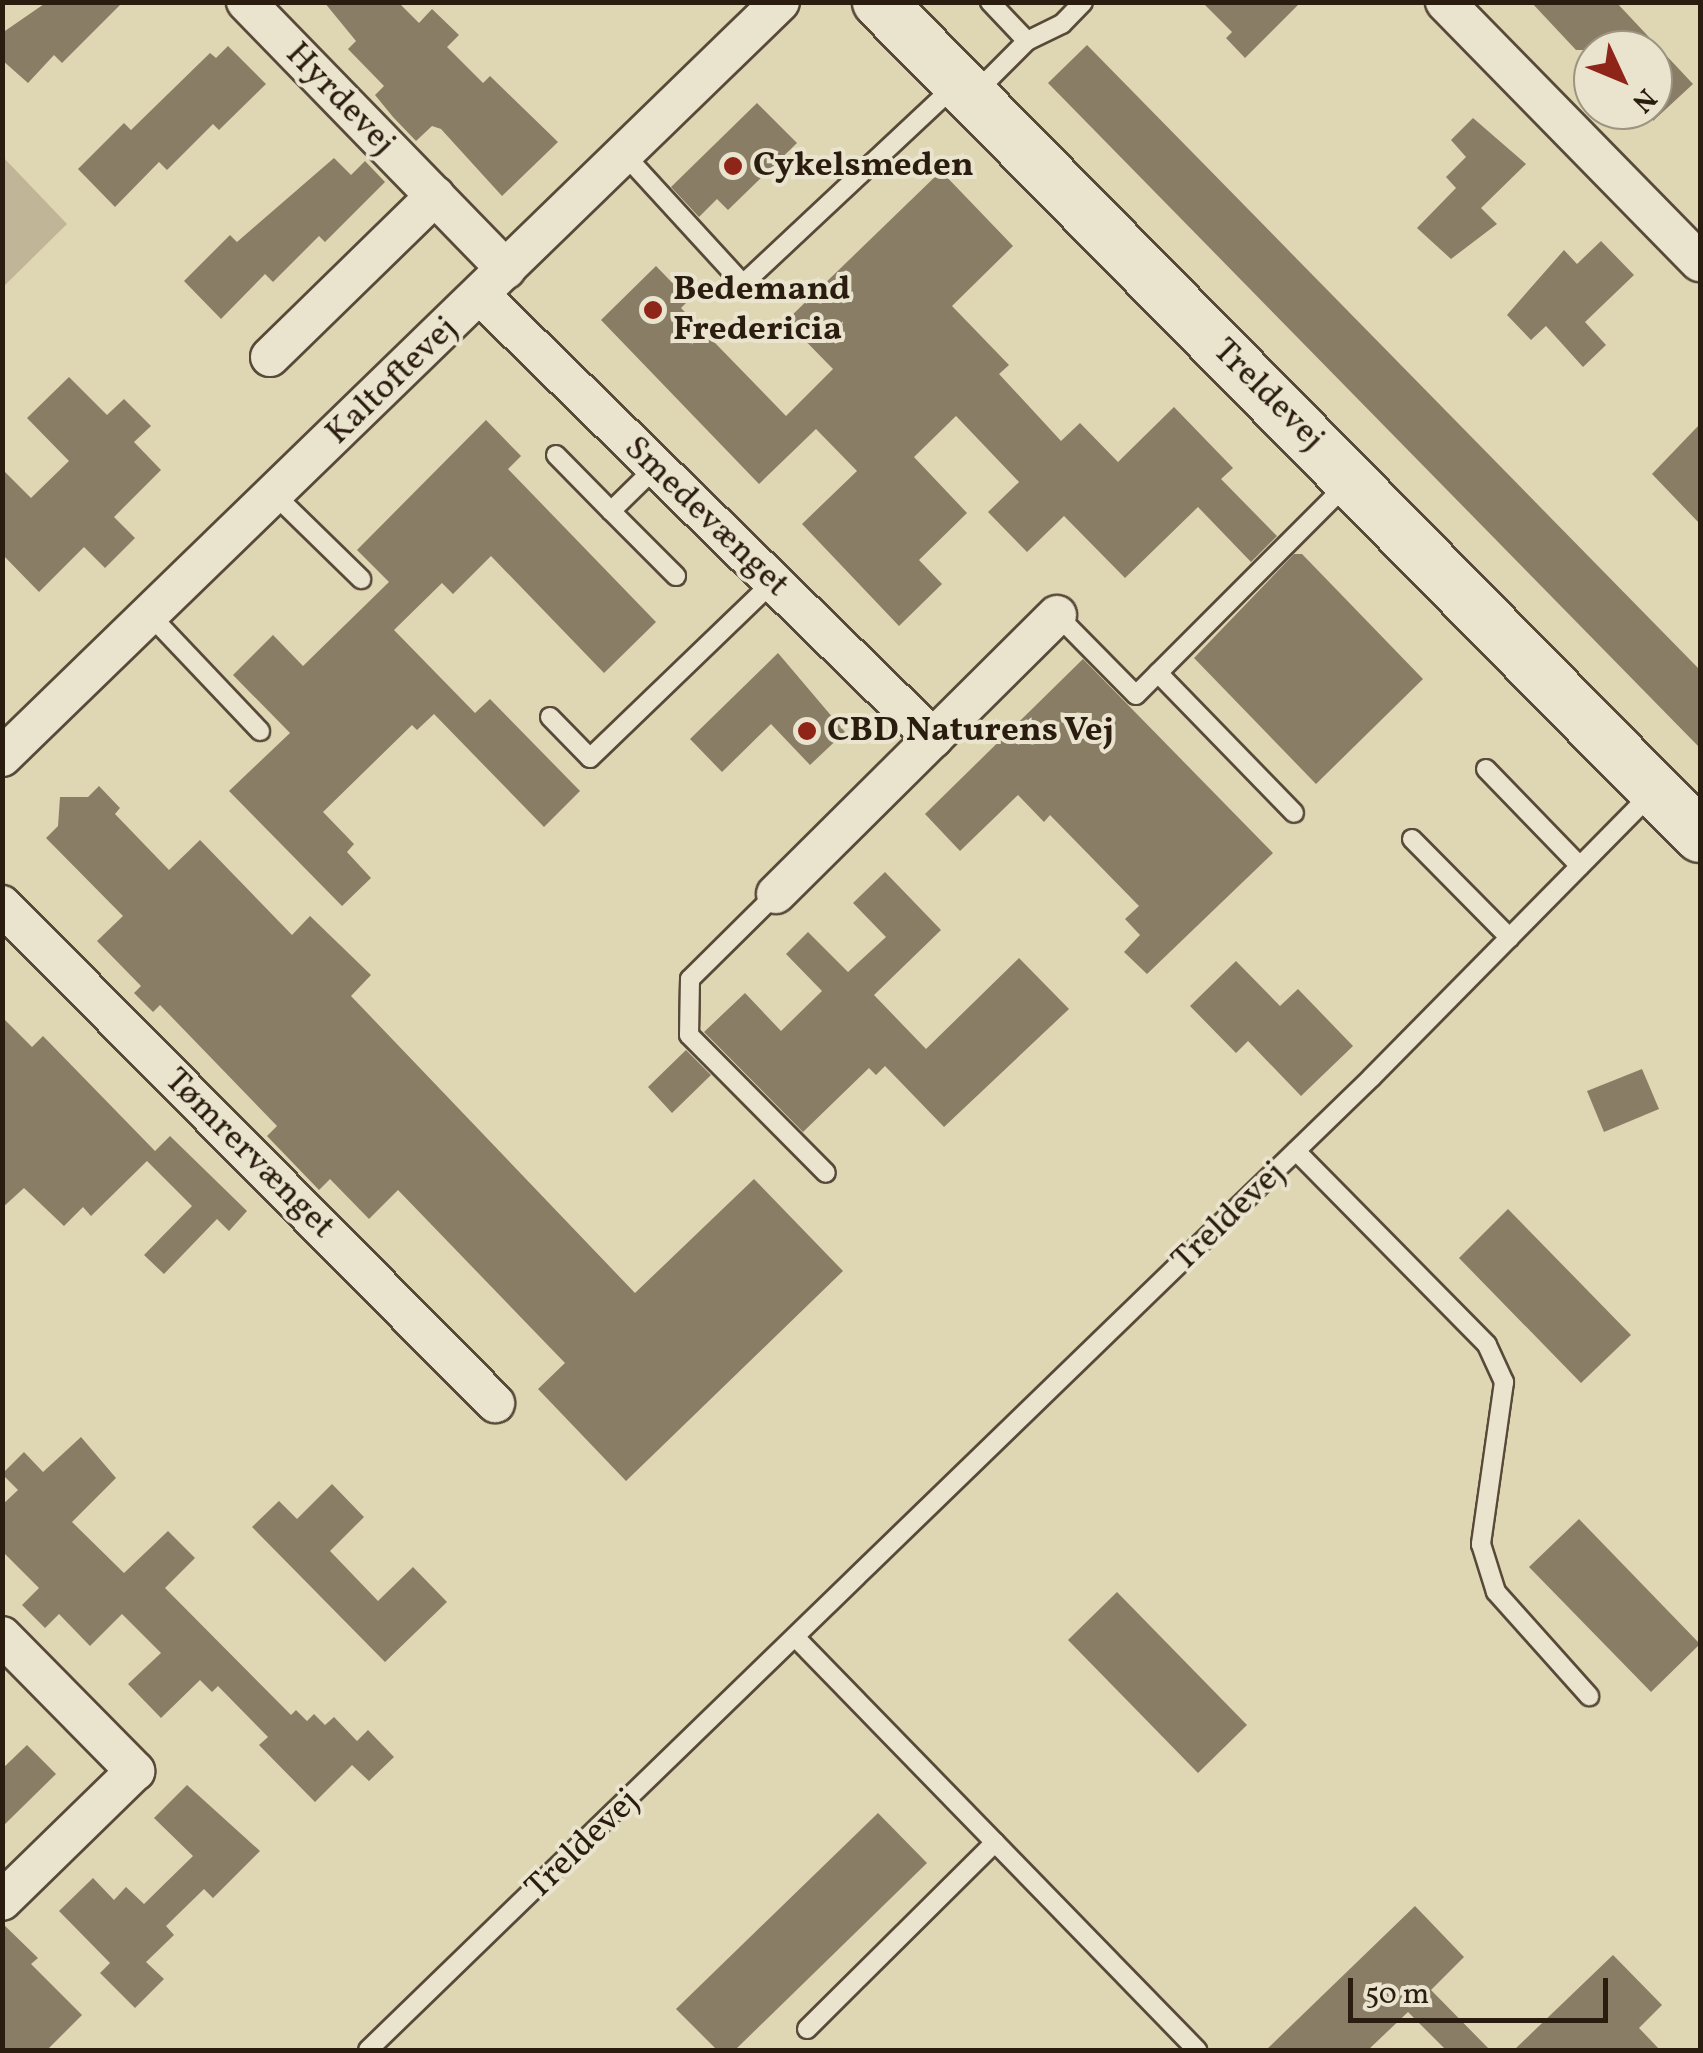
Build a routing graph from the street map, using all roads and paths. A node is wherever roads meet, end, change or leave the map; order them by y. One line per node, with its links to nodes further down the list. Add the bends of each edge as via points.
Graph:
1 (246, 2): 10 (street, Hyrdevej)
2 (780, 2): 9 (street, Kaltoftevej)
3 (990, 2): 7 (lane)
4 (1083, 2): 7 (lane, via 1062,24)
5 (1445, 2): 11 (street)
6 (886, 5): 8 (street, Treldevej)
7 (1027, 41): 8 (lane)
8 (964, 90): 9 (lane, via 744,284); 16 (street, Treldevej)
9 (624, 154): 12 (street, Kaltoftevej)
10 (435, 196): 12 (street, Hyrdevej); 13 (street)
11 (1700, 262)
12 (493, 282): 15 (street, Smedevænget); 17 (street, Kaltoftevej)
13 (270, 358)
14 (556, 456): 18 (lane)
15 (656, 467): 18 (lane); 21 (street, Smedevænget)
16 (1352, 480): 24 (lane); 30 (street, Treldevej)
17 (274, 494): 20 (lane); 22 (street, Kaltoftevej)
18 (611, 511): 19 (lane)
19 (676, 576)
20 (361, 579)
21 (772, 582): 25 (lane, via 590,758); 27 (street, Smedevænget)
22 (150, 615): 26 (lane); 28 (street, Kaltoftevej)
23 (1056, 615): 24 (lane, via 1136,695); 27 (street)
24 (1158, 672): 31 (lane)
25 (550, 717)
26 (260, 731)
27 (933, 738): 35 (street)
28 (6, 748)
29 (1486, 769): 34 (lane)
30 (1655, 790): 32 (street, Treldevej); 34 (lane, Treldevej)
31 (1294, 813)
32 (1700, 836)
33 (1412, 839): 37 (lane)
34 (1580, 866): 37 (lane, Treldevej)
35 (776, 894): 39 (lane, via 690,980 689,1036)
36 (2, 905): 40 (street, Tømrervænget)
37 (1510, 938): 38 (lane, Treldevej)
38 (1296, 1150): 42 (lane, Treldevej); 43 (lane, via 1487,1345 1504,1382 1481,1544 1496,1592)
39 (826, 1173)
40 (494, 1403)
41 (2, 1636): 45 (street, via 135,1770)
42 (797, 1639): 44 (lane); 47 (lane, Treldevej)
43 (1589, 1696)
44 (995, 1842): 46 (lane); 48 (lane)
45 (2, 1901)
46 (807, 2029)
47 (368, 2050)
48 (1197, 2050)

